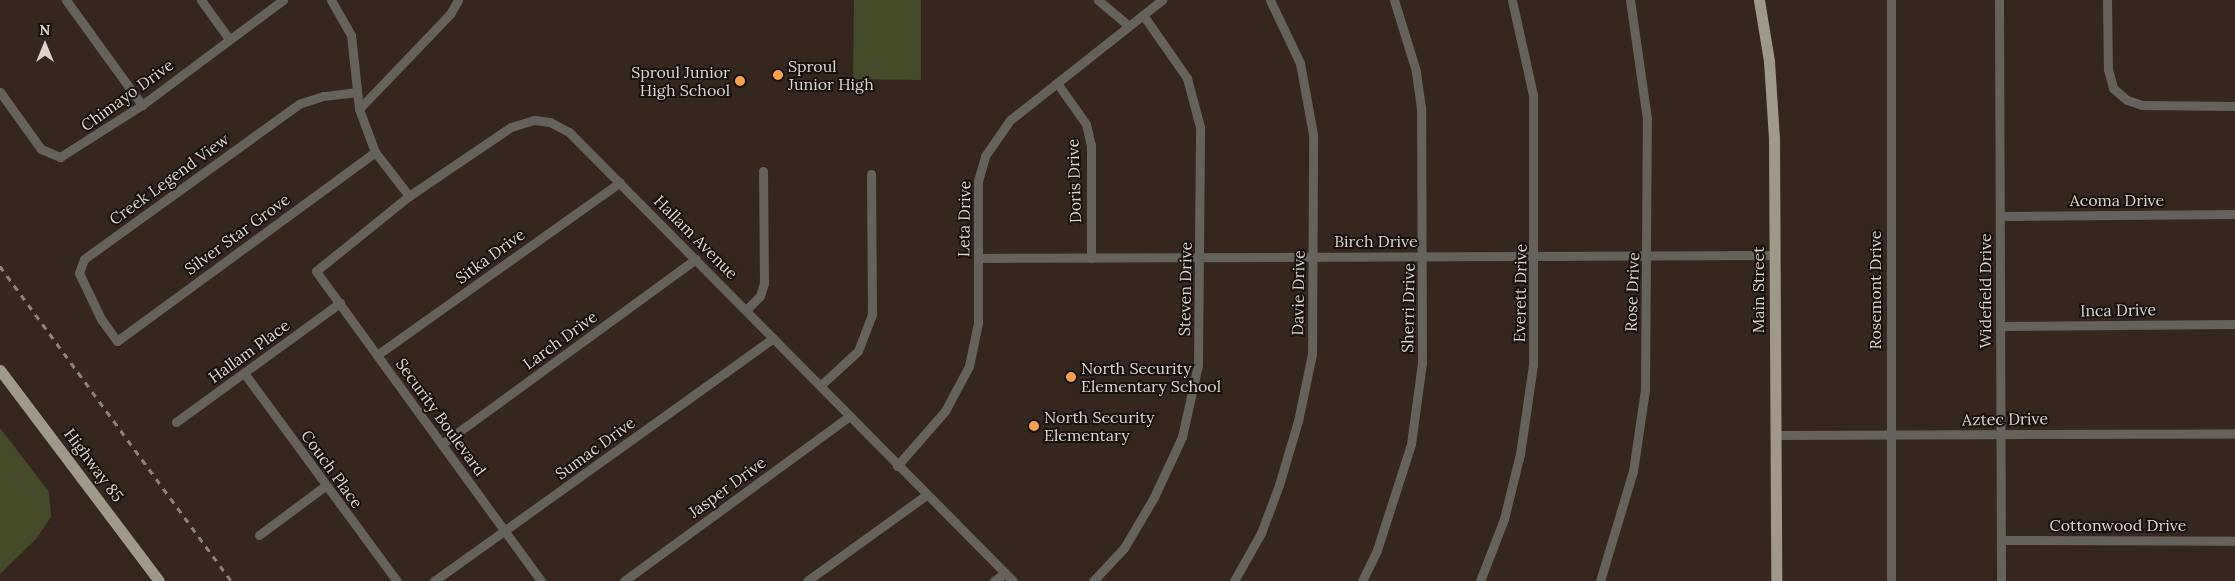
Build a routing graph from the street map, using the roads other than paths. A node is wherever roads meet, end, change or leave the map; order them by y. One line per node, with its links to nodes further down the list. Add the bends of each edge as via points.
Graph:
1 (66, 0): 22 (street)
2 (201, 0): 18 (street)
3 (284, 0): 18 (street, Chimayo Drive)
4 (331, 0): 21 (street, via 351,35)
5 (458, 0): 24 (street, via 450,14)
6 (1098, 0): 17 (street)
7 (1162, 0): 16 (street, Leta Drive)
8 (1270, 0): 36 (street, Davie Drive, via 1300,63 1308,99 1313,134)
9 (1394, 0): 37 (street, Sherri Drive, via 1416,71 1421,108)
10 (1512, 0): 33 (street, Everett Drive, via 1533,95)
11 (1630, 0): 32 (street, Rose Drive, via 1647,119)
12 (1759, 0): 34 (main road, Main Street, via 1773,115)
13 (1891, 0): 57 (street, Rosemont Drive)
14 (1999, 0): 31 (street, Widefield Drive)
15 (2107, 0): 23 (street, via 2108,70 2113,88 2127,100 2142,105)
16 (1143, 15): 17 (street, Leta Drive); 35 (street, Steven Drive, via 1177,60 1195,101 1200,127)
17 (1129, 26): 19 (street, Leta Drive)
18 (229, 39): 22 (street, Chimayo Drive)
19 (1056, 83): 38 (street, Leta Drive, via 1010,120 985,156 978,181); 39 (street, Doris Drive, via 1086,124 1091,145)
20 (0, 92): 22 (street, Chimayo Drive, via 42,149 60,157)
21 (357, 92): 24 (street); 47 (street, Creek Legend View, via 323,96 299,104 84,259 79,273 101,319)
22 (142, 105)
23 (2235, 106)
24 (359, 109): 25 (street)
25 (375, 152): 29 (street); 47 (street, Silver Star Grove)
26 (763, 171): 43 (street, via 764,283 760,296)
27 (871, 174): 51 (street, via 872,314 858,351)
28 (620, 182): 29 (street, Hallam Avenue, via 569,132 550,122 534,120 511,127); 40 (street, Hallam Avenue); 48 (street, Sitka Drive)
29 (409, 196): 41 (street, Hallam Avenue)
30 (2235, 214): 31 (street, Acoma Drive)
31 (2000, 216): 45 (street, Widefield Drive)
32 (1649, 254): 33 (street, Birch Drive); 34 (street, Birch Drive); 79 (street, Rose Drive, via 1644,390 1633,471)
33 (1536, 255): 37 (street, Birch Drive); 78 (street, Everett Drive, via 1533,365 1520,454 1504,519)
34 (1774, 255): 56 (main road, Main Street)
35 (1202, 256): 36 (street, Birch Drive); 39 (street, Birch Drive); 75 (street, Steven Drive, via 1198,365 1182,438 1154,497 1124,548)
36 (1313, 256): 37 (street, Birch Drive); 76 (street, Davie Drive, via 1312,354 1298,421 1261,533)
37 (1424, 256): 77 (street, Sherri Drive, via 1422,363 1411,444 1377,550)
38 (978, 258): 39 (street, Birch Drive); 59 (street, Leta Drive, via 978,323 969,366 945,411)
39 (1091, 258)
40 (696, 259): 43 (street, Hallam Avenue); 58 (street, Larch Drive)
41 (316, 270): 42 (street, Security Boulevard)
42 (340, 303): 48 (street, Security Boulevard); 50 (street, Hallam Place)
43 (747, 309): 46 (street, Hallam Avenue)
44 (2235, 324): 45 (street, Inca Drive)
45 (2001, 326): 54 (street, Widefield Drive)
46 (773, 338): 51 (street, Hallam Avenue); 62 (street, Sumac Drive)
47 (117, 341)
48 (377, 355): 58 (street, Security Boulevard)
49 (0, 370): 67 (main road, Highway 85)
50 (244, 373): 53 (street, Hallam Place); 60 (street, Couch Place)
51 (821, 385): 52 (street, Hallam Avenue)
52 (848, 417): 59 (street, Hallam Avenue); 71 (street, Jasper Drive)
53 (176, 422)
54 (2000, 433): 55 (street, Aztec Drive); 57 (street, Aztec Drive); 64 (street, Widefield Drive)
55 (2235, 433)
56 (1776, 435): 57 (street, Aztec Drive); 80 (main road, Main Street)
57 (1890, 436): 81 (street, Rosemont Drive)
58 (442, 444): 62 (street, Security Boulevard)
59 (897, 466): 61 (street, Hallam Avenue)
60 (325, 486): 63 (street); 68 (street, Couch Place)
61 (925, 496): 66 (street, Hallam Avenue); 72 (street)
62 (505, 532): 69 (street, Sumac Drive); 70 (street, Security Boulevard)
63 (259, 535)
64 (2001, 540): 65 (street, Cottonwood Drive); 82 (street, Widefield Drive)
65 (2235, 541)
66 (1005, 573): 73 (street); 74 (street, Hallam Avenue)
67 (159, 581)
68 (397, 581)
69 (434, 581)
70 (541, 581)
71 (624, 581)
72 (807, 581)
73 (994, 581)
74 (1013, 581)
75 (1093, 581)
76 (1234, 581)
77 (1362, 581)
78 (1480, 581)
79 (1600, 581)
80 (1776, 581)
81 (1892, 581)
82 (2001, 581)

